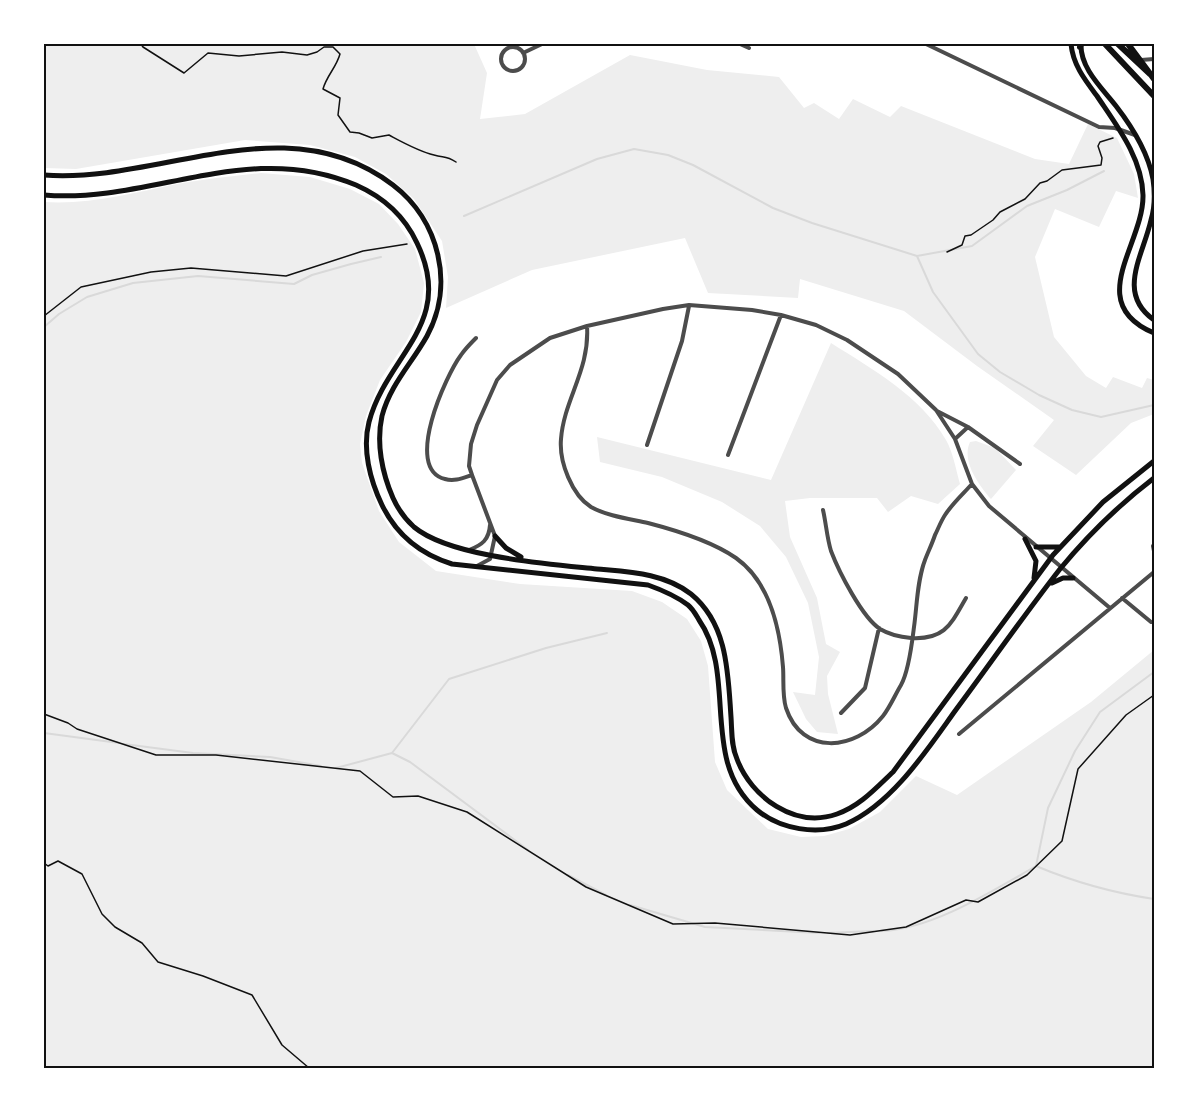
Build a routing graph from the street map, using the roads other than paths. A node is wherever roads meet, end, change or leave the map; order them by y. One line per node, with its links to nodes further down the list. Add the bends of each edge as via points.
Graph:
1 (542, 44): 10 (street)
2 (740, 44): 9 (street)
3 (926, 44): 15 (street, via 1099,127)
4 (1071, 44): 15 (main road, via 1079,70)
5 (1105, 44): 14 (main road)
6 (1118, 44): 13 (main road)
7 (1128, 44): 12 (main road)
8 (1081, 45): 16 (main road, via 1088,69)
9 (749, 48)
10 (523, 53): 10 (street, via 517,48 506,49 503,65 508,70 519,69)
11 (1155, 58): 12 (street)
12 (1142, 60): 13 (main road)
13 (1152, 76)
14 (1155, 96)
15 (1119, 129): 16 (street); 23 (main road, via 1140,174 1143,196 1122,266 1120,297 1128,315)
16 (1136, 135): 21 (main road, via 1147,158 1154,194 1152,220 1135,274 1134,291 1140,307)
17 (44, 175): 42 (main road, via 99,174 220,152 278,148 348,161 400,191 434,240 441,286 435,319 398,380 382,416 382,464 394,499 407,520 427,536)
18 (44, 195): 47 (main road, via 101,194 222,171 278,168 315,172 344,181 392,208 408,226 422,252 428,271 428,292 420,328 386,383 369,422 369,467 390,522 407,541 438,560)
19 (689, 305): 20 (street); 22 (street); 28 (street, via 682,340)
20 (781, 315): 25 (street, via 816,325 847,340 898,374); 29 (street)
21 (1155, 320)
22 (587, 326): 32 (street, via 550,338 510,365 497,380 471,444); 58 (street, via 583,368 560,443 571,486 593,508 712,545 737,559 752,575 768,600 779,633 786,708 798,729 815,741 831,744 862,734 882,717 903,681)
23 (1155, 333)
24 (476, 338): 32 (street, via 461,355 435,408 428,446 430,467 437,476 448,480)
25 (936, 410): 26 (street); 27 (street)
26 (968, 427): 27 (street); 31 (street)
27 (955, 439): 34 (street)
28 (647, 445)
29 (728, 455)
30 (1155, 461): 40 (main road, via 1103,502)
31 (1020, 464)
32 (472, 476): 36 (street)
33 (1155, 478): 48 (main road, via 1112,513)
34 (972, 484): 38 (street, via 988,507); 58 (street, via 944,515 924,562)
35 (823, 510): 57 (street, via 831,550 855,599)
36 (490, 524): 37 (street); 42 (street, via 488,537)
37 (495, 536): 44 (street); 46 (main road)
38 (1025, 539): 41 (street); 51 (main road, via 1036,561)
39 (1153, 546): 43 (street)
40 (1060, 547): 41 (main road); 45 (main road)
41 (1036, 548): 45 (street)
42 (468, 550): 44 (main road)
43 (1155, 551)
44 (492, 555): 46 (main road); 47 (street)
45 (1050, 559): 48 (street); 51 (main road)
46 (525, 560): 51 (main road, via 646,574 689,592 715,622 721,640 737,760 766,801 791,814 813,818 835,815 852,807 893,772)
47 (475, 567): 52 (main road, via 648,585 690,607 715,652 723,740 735,783 763,815 796,829 846,825 892,792)
48 (1061, 568): 50 (street); 52 (main road)
49 (1155, 572): 54 (street)
50 (1073, 578): 52 (main road, via 1063,578); 55 (street)
51 (1033, 582)
52 (1048, 586)
53 (966, 598): 58 (street, via 950,625 938,636)
54 (1122, 598): 55 (street); 56 (street)
55 (1110, 608): 60 (street)
56 (1151, 622)
57 (879, 628): 58 (street, via 894,636); 59 (street, via 865,688)
58 (913, 638)
59 (841, 713)
60 (959, 734)

